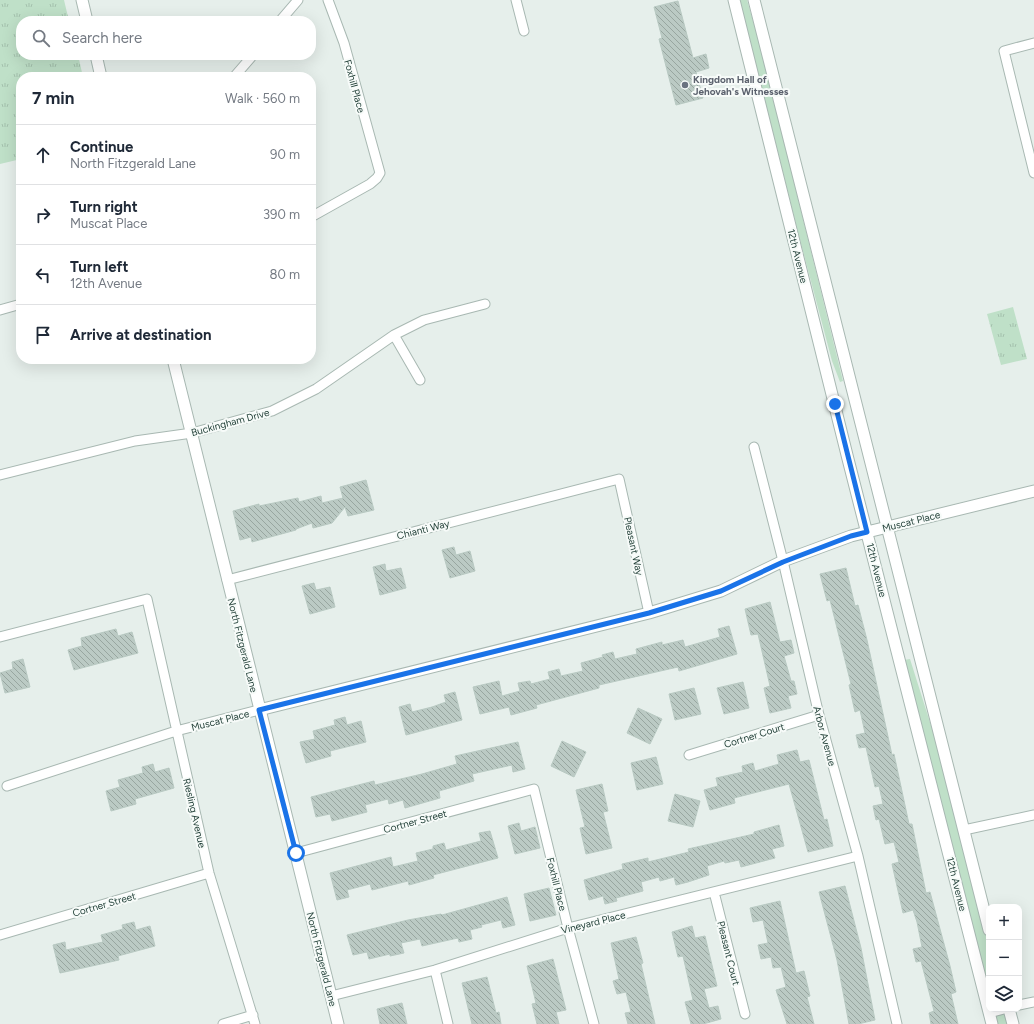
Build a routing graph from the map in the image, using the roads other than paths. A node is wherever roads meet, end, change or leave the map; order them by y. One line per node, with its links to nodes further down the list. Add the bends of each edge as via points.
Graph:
1 (82, 0): 7 (street)
2 (298, 0): 8 (street)
3 (328, 0): 16 (street, Foxhill Place, via 344,43 380,173 370,184)
4 (516, 0): 9 (street)
5 (734, 0): 29 (street, 12th Avenue)
6 (754, 0): 28 (street, 12th Avenue)
7 (86, 16)
8 (284, 16)
9 (524, 31)
10 (1034, 43): 15 (street, via 1004,51)
11 (97, 60): 13 (street)
12 (249, 60): 14 (street)
13 (100, 72)
14 (238, 72)
15 (1034, 173)
16 (316, 214)
17 (485, 304): 20 (street, Buckingham Drive, via 424,320)
18 (16, 305): 19 (street)
19 (0, 310)
20 (394, 335): 22 (street); 23 (street, Buckingham Drive, via 316,389 272,411)
21 (174, 364): 23 (street, North Fitzgerald Lane)
22 (420, 380)
23 (192, 432): 25 (street, Buckingham Drive, via 135,441); 31 (street, North Fitzgerald Lane)
24 (754, 447): 30 (street, Arbor Avenue)
25 (0, 475)
26 (619, 479): 31 (street, Chianti Way); 32 (street, Pleasant Way)
27 (1034, 491): 28 (street, Muscat Place)
28 (888, 527): 29 (street, Muscat Place); 41 (street, 12th Avenue)
29 (867, 532): 30 (street, Muscat Place); 55 (street, 12th Avenue)
30 (783, 562): 32 (street, Muscat Place, via 721,591); 35 (street, Arbor Avenue)
31 (227, 580): 34 (street, North Fitzgerald Lane)
32 (649, 613): 34 (street, Muscat Place)
33 (0, 637): 36 (street, Riesling Avenue, via 147,599)
34 (259, 710): 36 (street, Muscat Place); 42 (street, North Fitzgerald Lane)
35 (819, 715): 37 (street, Cortner Court); 43 (street, Arbor Avenue)
36 (176, 731): 38 (street, Muscat Place); 44 (street, Riesling Avenue)
37 (689, 755)
38 (7, 786)
39 (534, 789): 42 (street, Cortner Street); 47 (street, Foxhill Place)
40 (1034, 815): 41 (street)
41 (964, 830): 46 (street, 12th Avenue)
42 (296, 853): 50 (street, North Fitzgerald Lane)
43 (858, 856): 45 (street, Vineyard Place); 62 (street, Arbor Avenue)
44 (209, 873): 48 (street, Cortner Street); 57 (street, Riesling Avenue)
45 (714, 892): 47 (street, Vineyard Place); 56 (street, Pleasant Court)
46 (986, 918)
47 (568, 928): 49 (street, Vineyard Place); 61 (street, Foxhill Place)
48 (0, 934)
49 (435, 970): 50 (street, Vineyard Place); 60 (street)
50 (331, 996): 59 (street, North Fitzgerald Lane)
51 (1034, 1002): 52 (street)
52 (1022, 1004)
53 (993, 1012): 55 (street)
54 (1010, 1012): 64 (street)
55 (989, 1013): 63 (street, 12th Avenue)
56 (745, 1014)
57 (254, 1020): 58 (street)
58 (223, 1024)
59 (338, 1024)
60 (448, 1024)
61 (594, 1024)
62 (897, 1024)
63 (992, 1024)
64 (1013, 1024)

